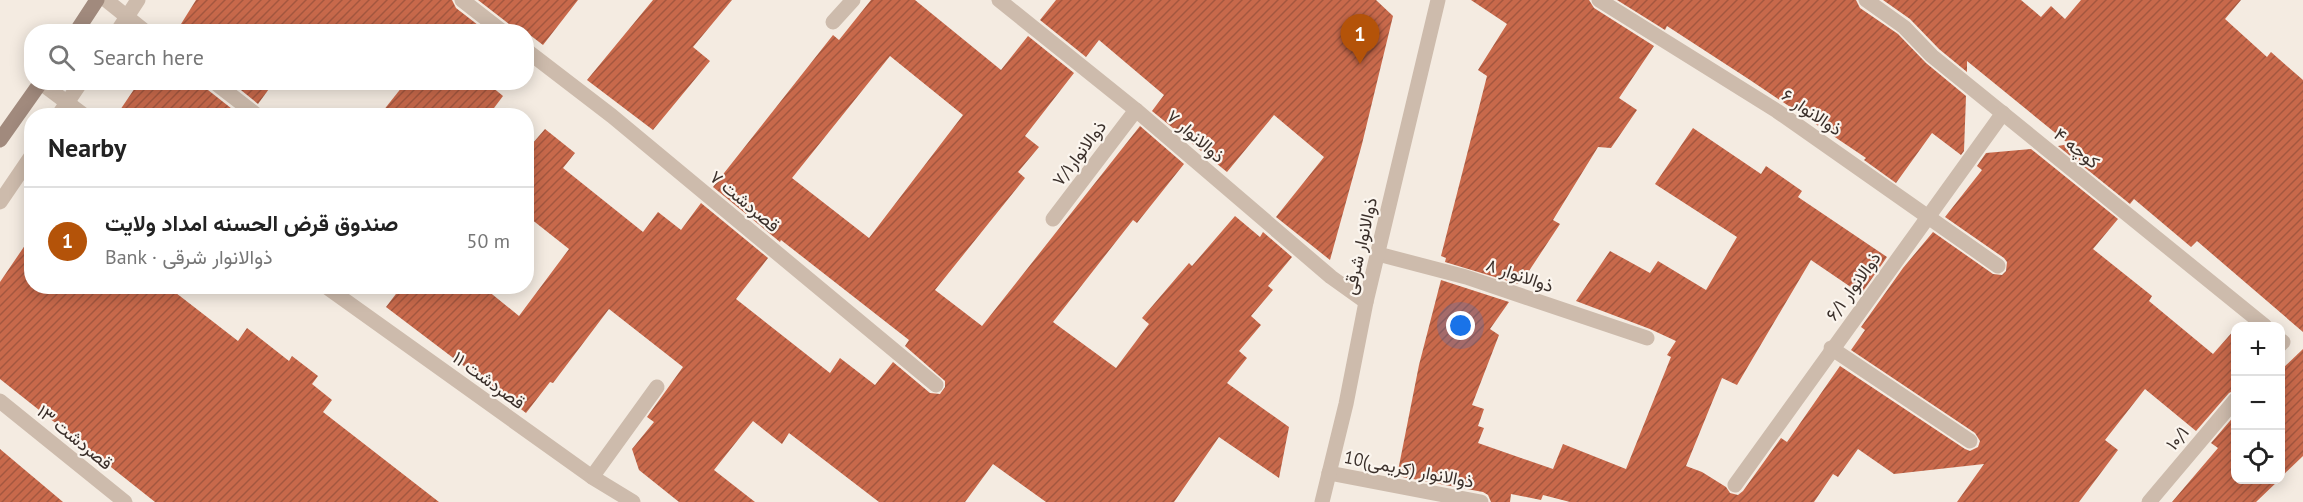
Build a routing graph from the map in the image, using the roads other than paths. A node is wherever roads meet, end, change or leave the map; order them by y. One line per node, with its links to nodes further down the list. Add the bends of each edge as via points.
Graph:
1 (97, 0): 12 (main road)
2 (106, 0): 10 (street)
3 (138, 0): 10 (street)
4 (462, 0): 15 (street)
5 (853, 0): 11 (street)
6 (999, 0): 24 (street, ذوالانوار ۷)
7 (1438, 0): 31 (street, ذوالانوار شرقی)
8 (1599, 0): 29 (street, ذوالانوار ۶, via 1777,111)
9 (1866, 0): 25 (street, کوچه ۴, via 1904,27 1932,56)
10 (127, 17): 13 (street); 14 (street)
11 (833, 22)
12 (81, 24)
13 (122, 24)
14 (136, 24)
15 (493, 24)
16 (534, 56): 38 (street, قصردشت ۷, via 612,116)
17 (36, 90): 26 (main road)
18 (47, 90): 21 (street)
19 (75, 90): 22 (street)
20 (224, 90): 23 (street)
21 (61, 108)
22 (63, 108)
23 (248, 108)
24 (1136, 110): 30 (street, ذوالانوار۷/۱); 34 (street, ذوالانوار ۷, via 1331,277)
25 (2003, 112): 29 (street, ذوالانوار ۶/۱); 35 (street, کوچه ۴)
26 (0, 140)
27 (24, 167): 28 (street)
28 (0, 202)
29 (1929, 216): 32 (street, ذوالانوار ۶); 37 (street, ذوالانوار ۶/۱)
30 (1053, 219)
31 (1378, 254): 34 (street, ذوالانوار شرقی); 36 (street, ذوالانوار ۸, via 1466,277)
32 (1998, 266)
33 (336, 294): 44 (street, قصردشت ۱۱)
34 (1366, 302): 43 (street, ذوالانوار شرقی)
35 (2259, 322)
36 (1647, 338)
37 (1831, 348): 42 (street); 45 (street, ذوالانوار ۶/۱)
38 (936, 385)
39 (657, 387): 44 (street)
40 (0, 401): 46 (street, قصردشت ۱۳)
41 (2231, 404): 50 (street, ۱۰/۱)
42 (1970, 441)
43 (1329, 473): 48 (street, ذوالانوار شرقی); 49 (street, 10ذوالانوار (کریمی))
44 (592, 477): 47 (street, قصردشت ۱۱)
45 (1735, 484)
46 (125, 502)
47 (633, 502)
48 (1322, 502)
49 (1481, 502)
50 (2149, 502)

